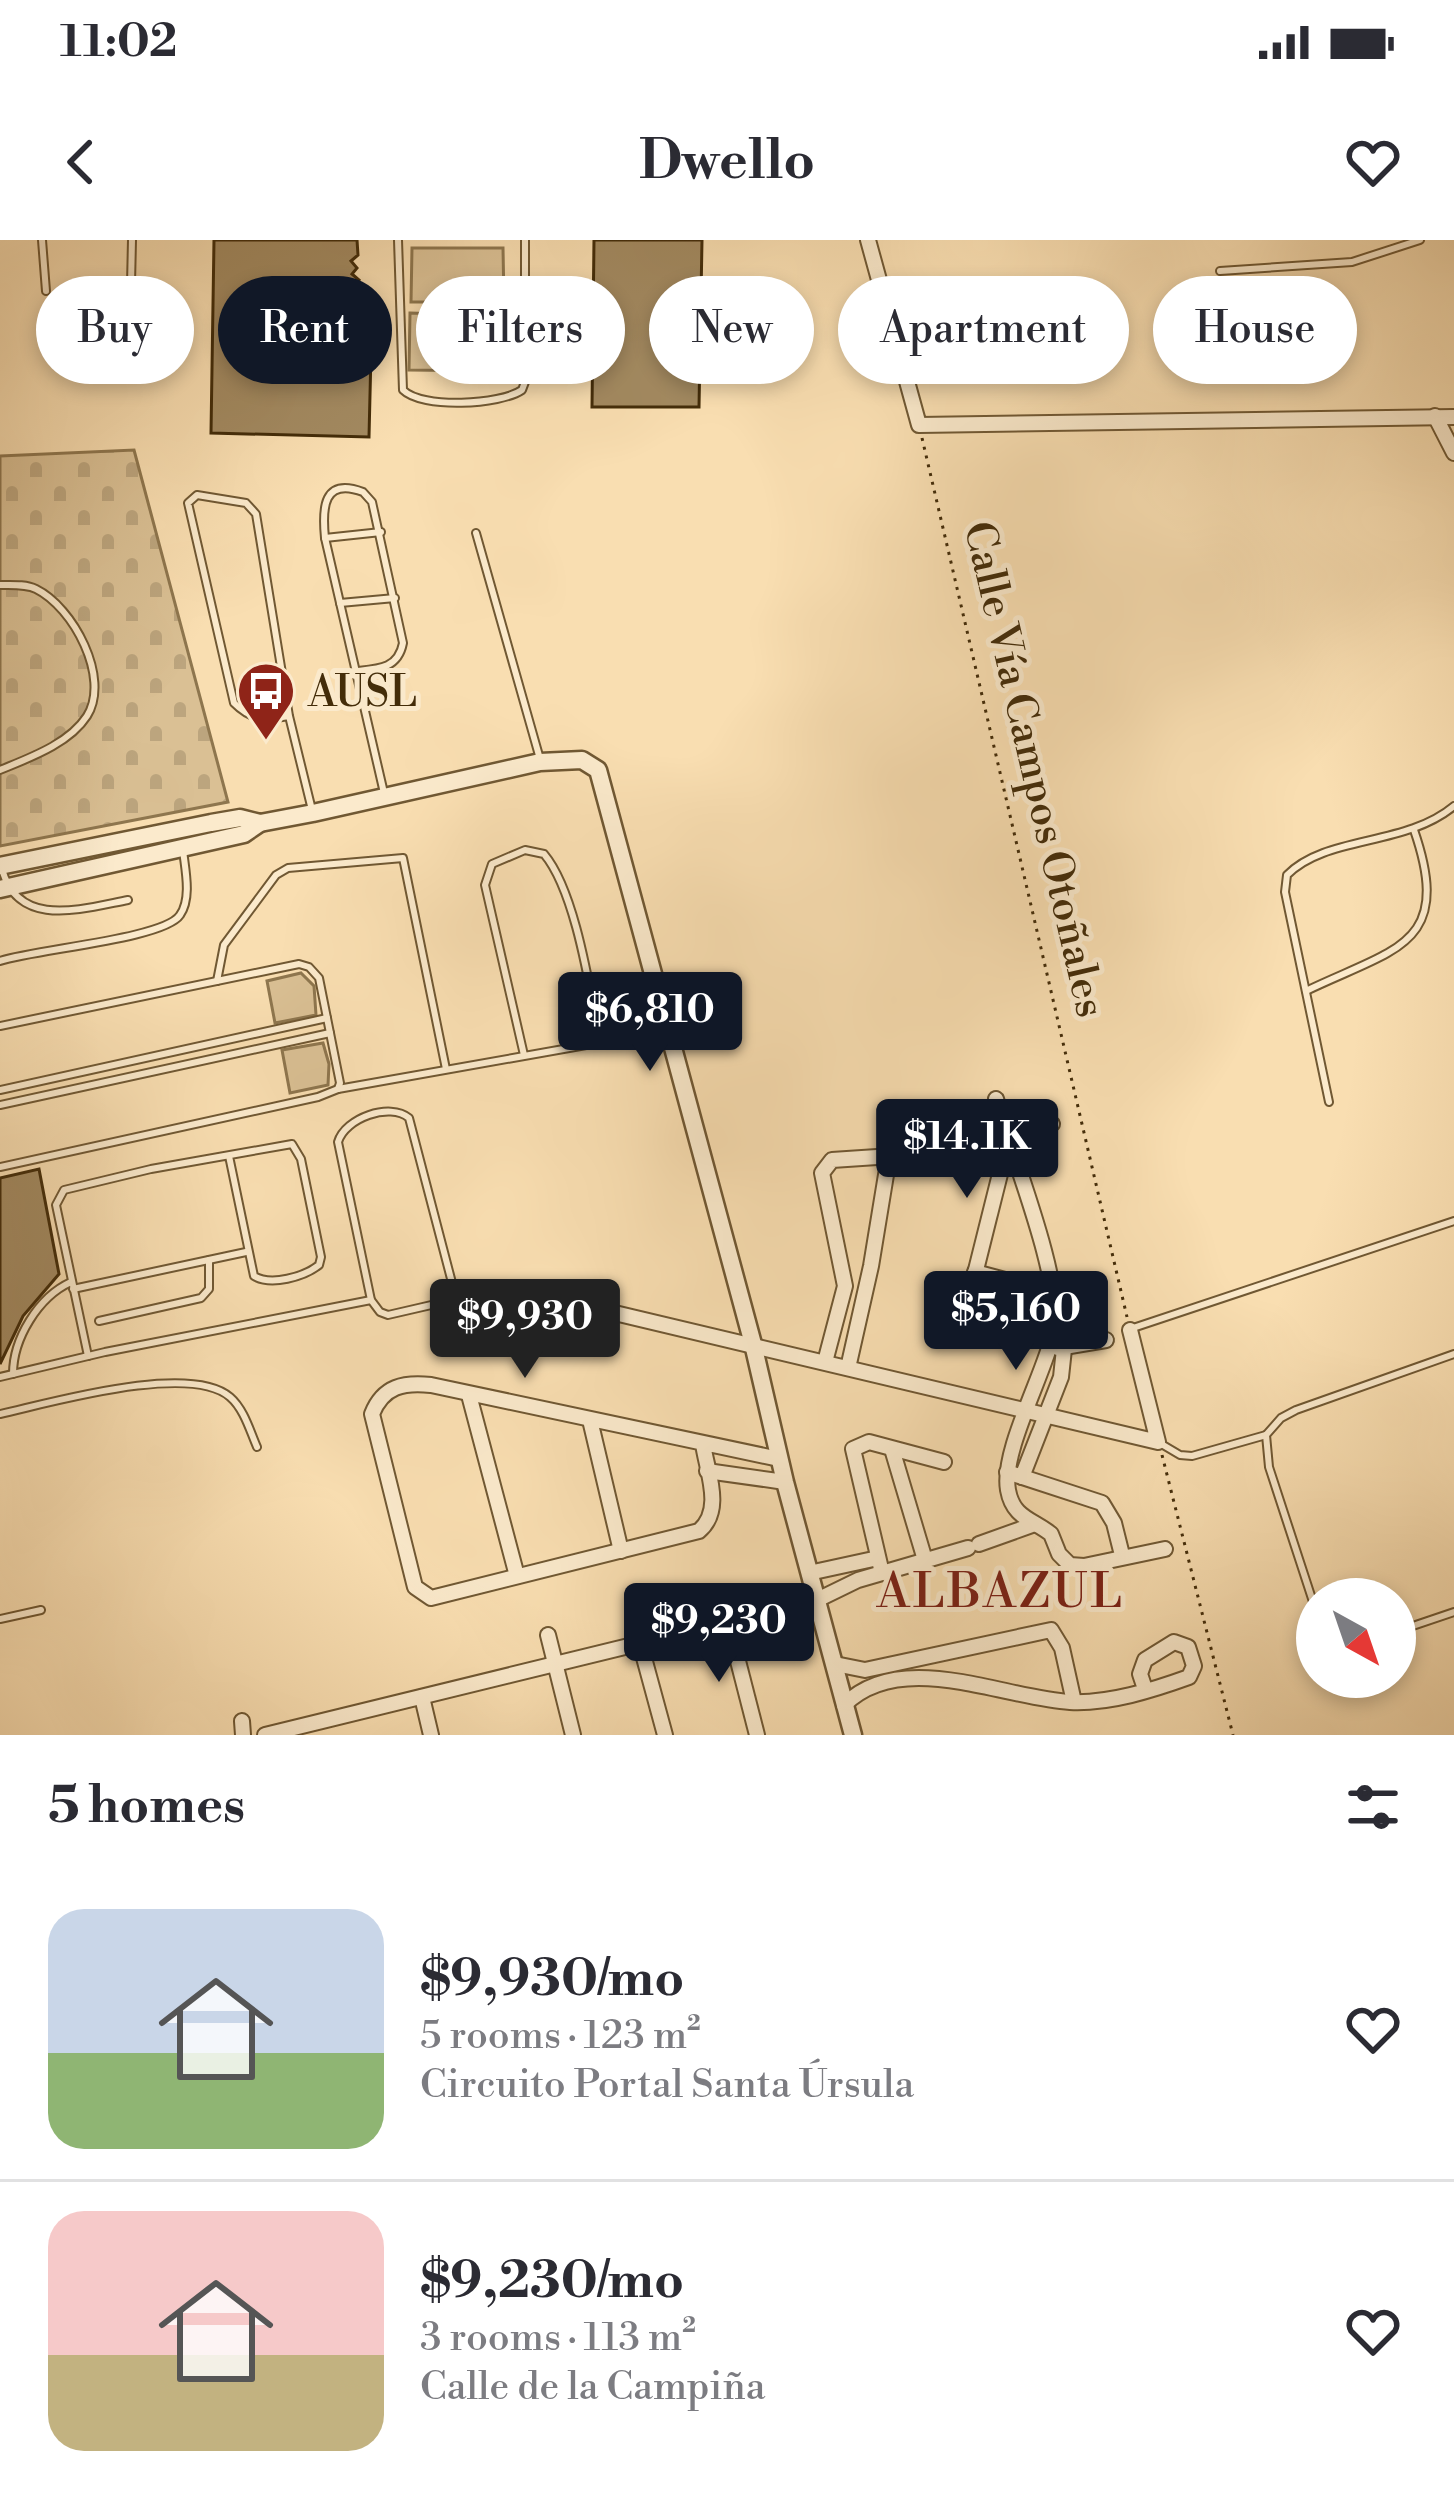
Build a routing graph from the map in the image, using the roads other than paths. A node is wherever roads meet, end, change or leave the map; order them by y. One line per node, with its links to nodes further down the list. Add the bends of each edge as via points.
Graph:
1 (42, 240): 8 (lane)
2 (131, 240): 9 (lane)
3 (398, 240): 4 (lane, via 404,390 416,400 491,401 513,396 525,382)
4 (525, 240)
5 (868, 240): 10 (street, via 919,424)
6 (1420, 240): 7 (lane, via 1352,262)
7 (1220, 271)
8 (45, 276)
9 (130, 276)
10 (1435, 416): 11 (street); 12 (street)
11 (1454, 417)
12 (1454, 453)
13 (381, 532): 15 (lane); 15 (lane, via 368,497 344,488 325,501); 17 (lane)
14 (476, 532): 21 (lane)
15 (325, 538): 18 (lane)
16 (0, 586): 22 (lane, via 31,586 70,618 95,684 80,724)
17 (395, 598): 18 (lane); 19 (lane, via 400,654 382,669)
18 (340, 603): 19 (lane)
19 (356, 671): 23 (lane)
20 (289, 716): 20 (lane, via 256,514 246,503 196,495 188,503 234,703 260,720); 25 (lane)
21 (540, 762): 23 (street); 38 (street, via 582,760 598,770)
22 (0, 770)
23 (385, 797): 25 (street)
24 (1454, 806): 28 (lane)
25 (313, 813): 26 (street)
26 (260, 823): 27 (street, via 240,818); 29 (street)
27 (177, 829): 29 (lane); 30 (street)
28 (1414, 830): 35 (lane, via 1429,872 1426,922 1390,950); 35 (lane, via 1310,858 1287,875)
29 (183, 848): 31 (street); 33 (lane, via 187,896 180,916 162,929)
30 (0, 865): 31 (lane)
31 (4, 888): 32 (lane, via 44,910)
32 (128, 900)
33 (0, 957)
34 (217, 981): 36 (lane, via 309,967); 37 (lane); 42 (lane, via 224,945 276,875 403,858)
35 (1306, 991): 46 (lane)
36 (327, 1018): 39 (lane); 44 (lane)
37 (0, 1026)
38 (665, 1030): 40 (lane); 73 (street)
39 (330, 1033): 43 (lane); 47 (lane)
40 (600, 1041): 41 (lane); 41 (lane, via 558,878 544,854 525,850 492,864 485,885)
41 (524, 1055): 42 (lane)
42 (446, 1069): 43 (lane)
43 (338, 1089): 53 (lane)
44 (0, 1090)
45 (995, 1099): 50 (street)
46 (1329, 1102)
47 (0, 1106)
48 (896, 1114): 52 (street)
49 (1052, 1124): 50 (street)
50 (1007, 1137): 54 (street); 55 (street)
51 (229, 1156): 57 (lane); 57 (lane, via 294,1146 321,1257 307,1273 261,1281); 63 (lane, via 59,1193)
52 (892, 1156): 59 (street, via 832,1160 822,1173); 60 (street)
53 (0, 1167)
54 (995, 1188): 55 (street); 61 (street)
55 (1025, 1190): 64 (street)
56 (1454, 1221): 70 (lane)
57 (246, 1252): 58 (lane)
58 (208, 1260): 63 (lane); 69 (lane, via 209,1289 201,1298)
59 (843, 1260): 60 (street); 78 (street, via 845,1286)
60 (871, 1266): 79 (street)
61 (975, 1272): 64 (street); 68 (street)
62 (518, 1285): 65 (lane)
63 (71, 1286): 77 (lane); 80 (lane, via 56,1290 34,1316 15,1348)
64 (1054, 1293): 71 (street)
65 (456, 1298): 66 (lane, via 388,1316); 66 (lane, via 415,1131 406,1115 392,1111 351,1123 338,1142)
66 (371, 1300): 77 (lane)
67 (560, 1300): 73 (street)
68 (964, 1318)
69 (99, 1321)
70 (1130, 1330): 88 (street)
71 (1054, 1332): 74 (street); 75 (street)
72 (1106, 1340): 75 (street)
73 (753, 1344): 78 (street); 92 (street)
74 (1046, 1348): 75 (street); 83 (street)
75 (1064, 1348): 85 (street)
76 (1454, 1354): 87 (lane, via 1297,1410)
77 (88, 1356): 80 (lane)
78 (825, 1362): 79 (street)
79 (848, 1368): 83 (street)
80 (14, 1374): 81 (lane)
81 (0, 1377)
82 (469, 1395): 86 (street); 104 (street); 104 (street, via 404,1384 374,1406 413,1580 430,1598)
83 (1025, 1412): 85 (street); 95 (street)
84 (0, 1414): 90 (lane, via 113,1390 194,1384 230,1397)
85 (1044, 1416): 88 (street); 95 (street)
86 (590, 1420): 89 (street); 99 (street)
87 (1266, 1435): 88 (lane, via 1192,1456); 105 (lane)
88 (1158, 1442)
89 (703, 1444): 92 (street); 94 (street)
90 (257, 1447)
91 (892, 1449): 93 (street); 101 (street); 102 (street, via 869,1442 853,1449)
92 (779, 1459): 96 (street)
93 (944, 1462)
94 (706, 1471): 96 (street); 99 (street, via 713,1506 706,1526)
95 (1015, 1474): 97 (street, via 1012,1504); 100 (street, via 1102,1503)
96 (784, 1482): 103 (street)
97 (1035, 1524): 100 (street, via 1070,1565); 101 (street)
98 (1165, 1549): 100 (street)
99 (621, 1551): 104 (street)
100 (1122, 1555)
101 (925, 1561): 102 (street)
102 (880, 1565): 103 (street); 106 (street)
103 (809, 1573): 106 (street)
104 (517, 1576)
105 (1305, 1578)
106 (817, 1600): 110 (street); 117 (street)
107 (41, 1610): 109 (lane)
108 (1454, 1612): 111 (lane)
109 (0, 1619)
110 (728, 1622): 113 (street); 130 (street)
111 (1416, 1625)
112 (548, 1635): 116 (street)
113 (640, 1643): 116 (street); 129 (street)
114 (962, 1651): 115 (street); 119 (street); 122 (street, via 1051,1630)
115 (906, 1661): 117 (street, via 866,1670); 118 (street)
116 (554, 1664): 121 (street); 128 (street)
117 (835, 1664): 123 (street)
118 (910, 1679): 119 (street); 123 (street, via 871,1687)
119 (967, 1682): 122 (street)
120 (1145, 1689): 122 (street)
121 (422, 1697): 124 (street); 127 (street)
122 (1074, 1702)
123 (844, 1705): 131 (street)
124 (331, 1719): 125 (street); 126 (street)
125 (265, 1735)
126 (335, 1735)
127 (431, 1735)
128 (573, 1735)
129 (665, 1735)
130 (757, 1735)
131 (853, 1735)

